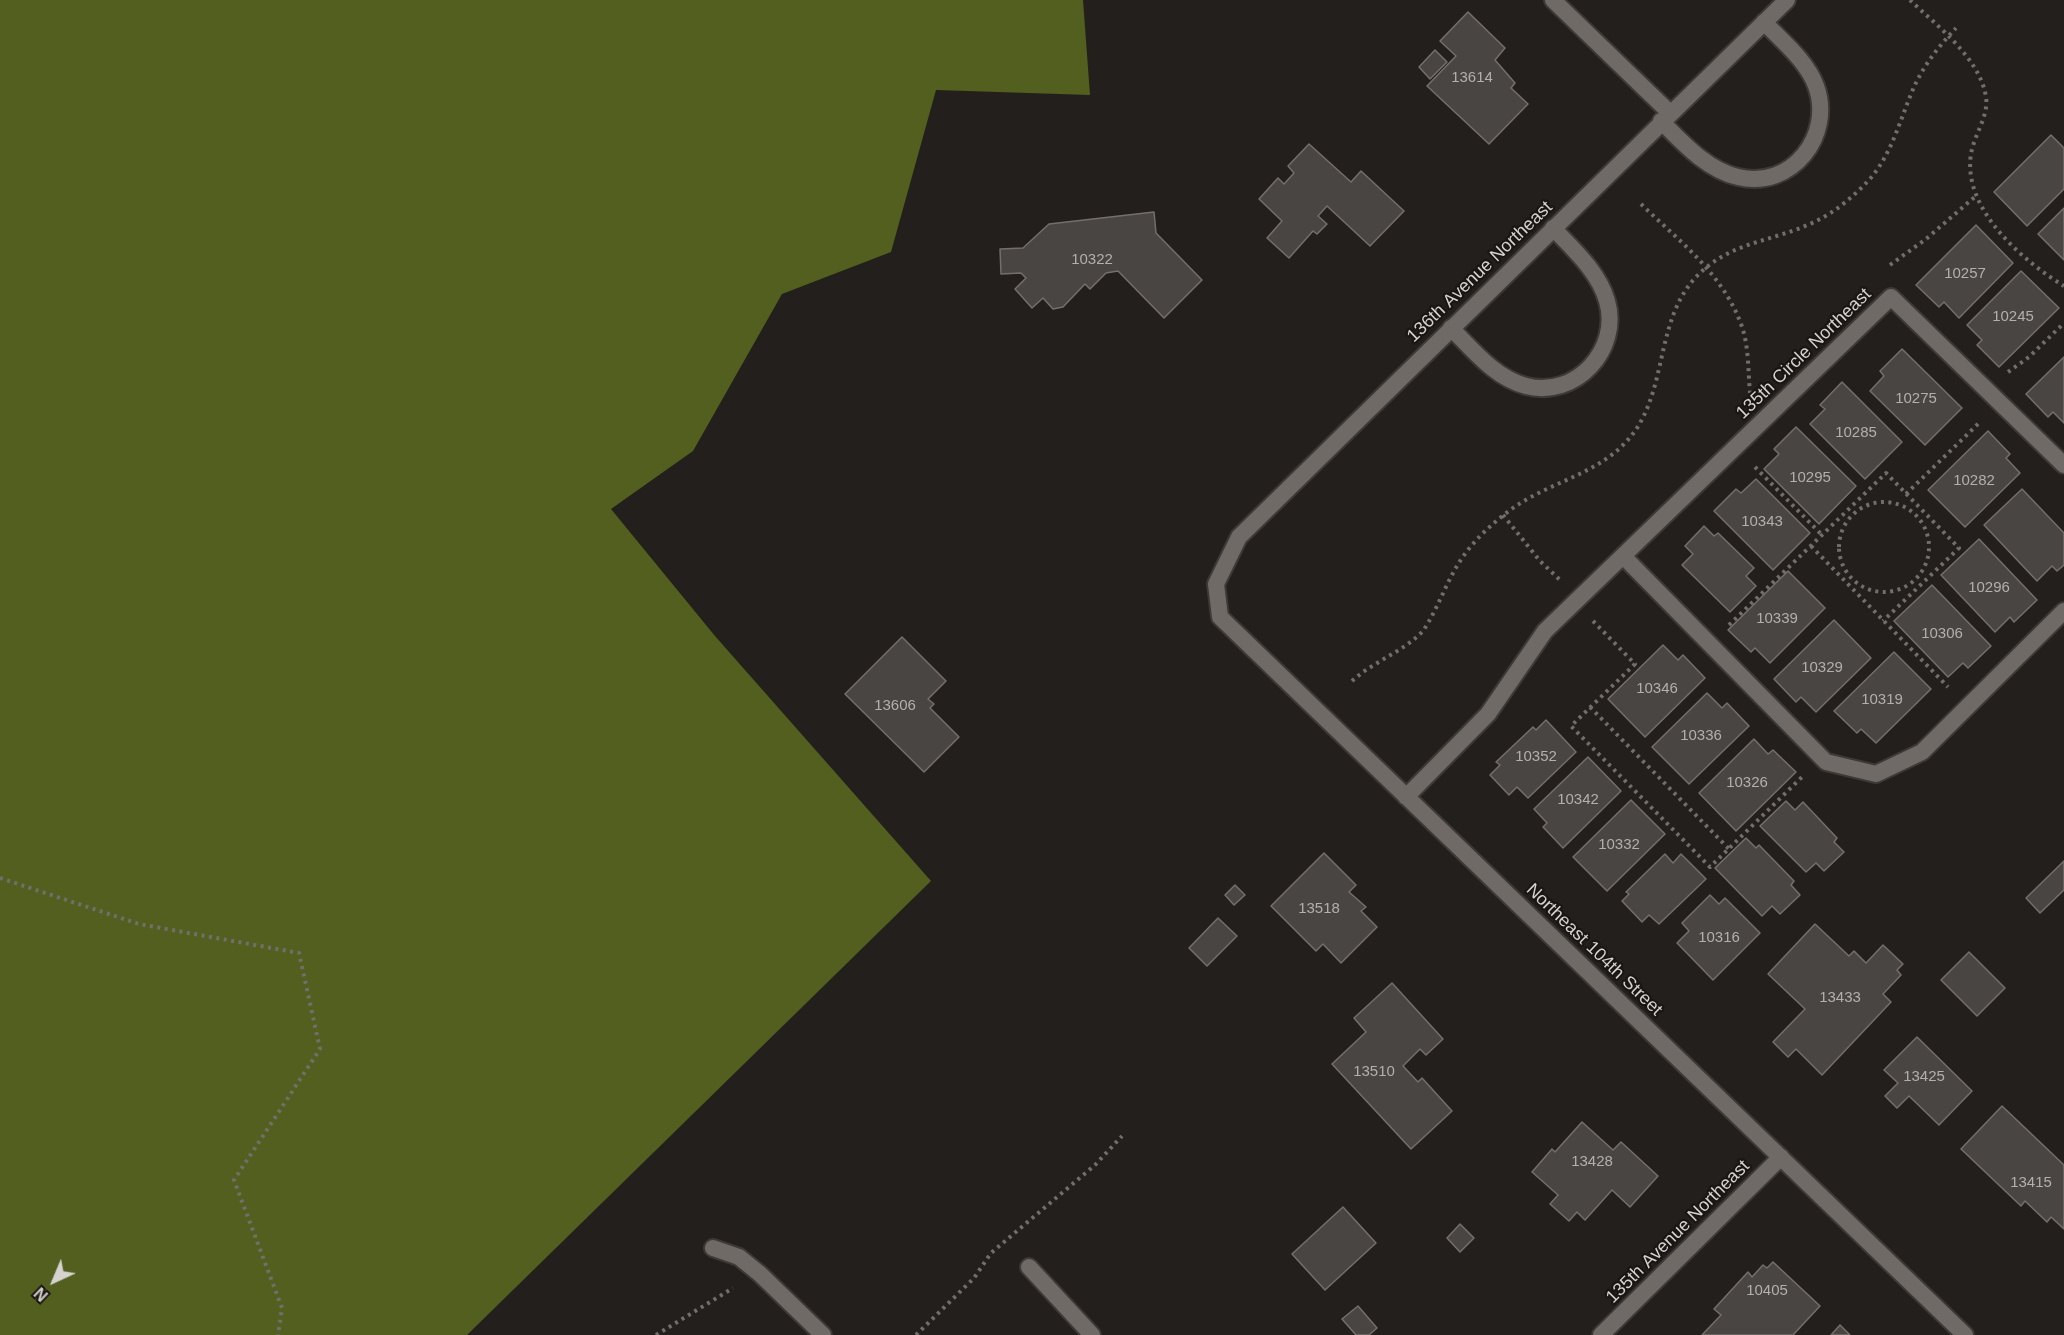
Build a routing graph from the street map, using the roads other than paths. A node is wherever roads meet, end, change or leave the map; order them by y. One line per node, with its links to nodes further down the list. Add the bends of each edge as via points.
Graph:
1 (1553, 0): 4 (street)
2 (1787, 0): 3 (street, 136th Avenue Northeast)
3 (1764, 22): 4 (street, 136th Avenue Northeast); 4 (street, via 1794,53 1817,91 1821,111 1814,142 1802,159 1789,170 1772,176 1738,177 1706,162)
4 (1666, 117): 5 (street, 136th Avenue Northeast)
5 (1553, 228): 6 (street, 136th Avenue Northeast); 6 (street, via 1589,267 1607,299 1607,342 1589,369 1563,384 1545,388 1526,386 1487,364)
6 (1451, 328): 9 (street, 136th Avenue Northeast, via 1239,537)
7 (2064, 465): 8 (street, 135th Circle Northeast, via 1892,297)
8 (1623, 556): 10 (street, via 1826,762 1876,774 1922,752); 11 (street, 135th Circle Northeast, via 1545,631 1488,714)
9 (1216, 584): 11 (street, Northeast 104th Street, via 1220,617)
10 (2064, 611)
11 (1406, 797): 12 (street, Northeast 104th Street)
12 (1781, 1157): 17 (street, 135th Avenue Northeast); 18 (street, Northeast 104th Street)
13 (712, 1248): 15 (street, via 739,1257)
14 (1029, 1267): 16 (street)
15 (823, 1335)
16 (1092, 1335)
17 (1601, 1335)
18 (1965, 1335)

